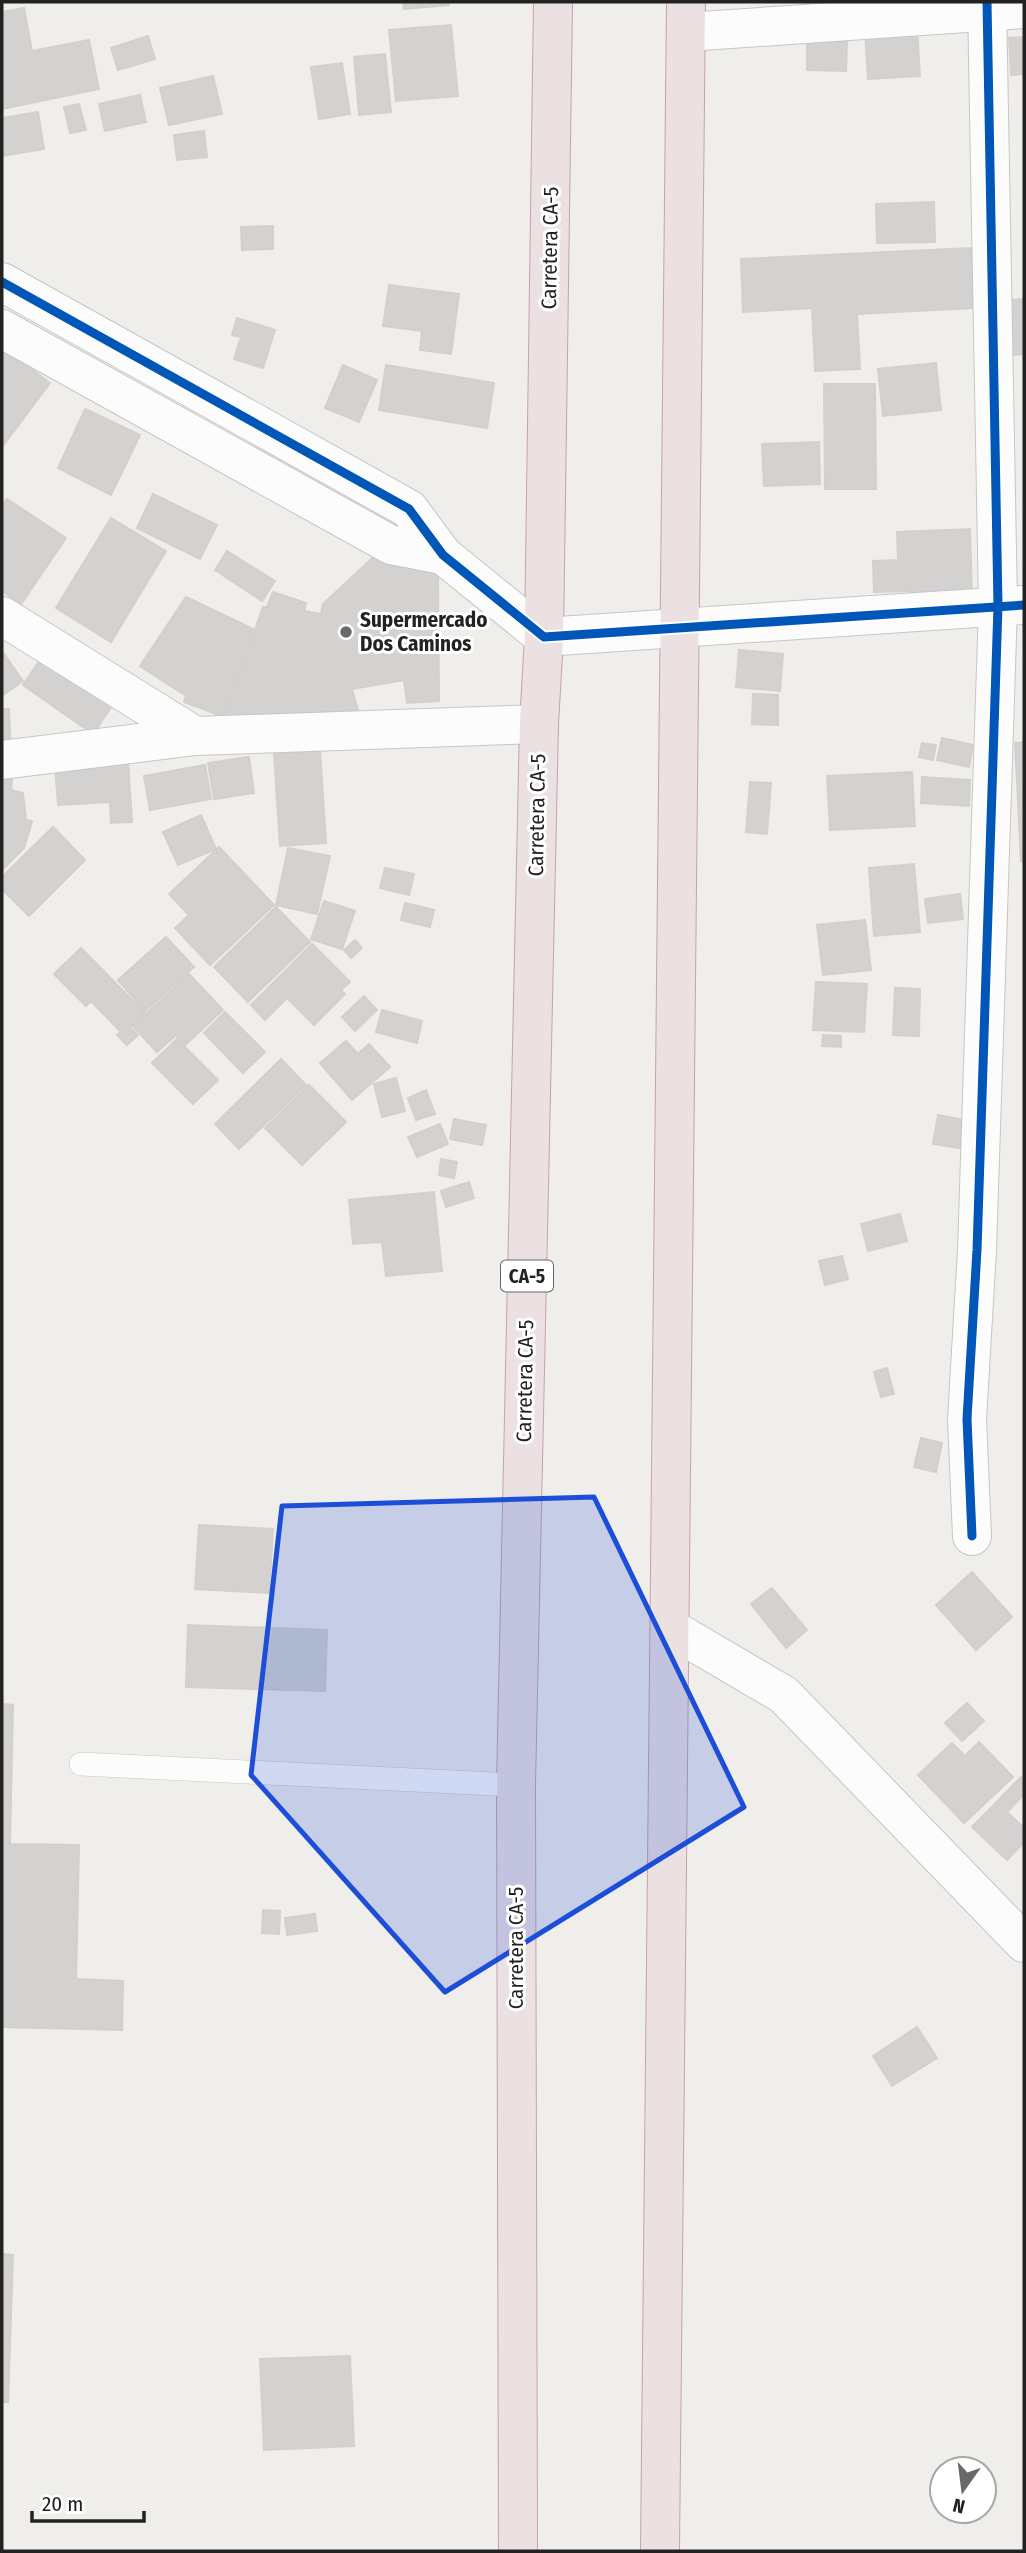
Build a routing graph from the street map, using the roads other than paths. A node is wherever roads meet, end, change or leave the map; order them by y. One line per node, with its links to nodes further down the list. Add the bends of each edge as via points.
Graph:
1 (553, 2): 10 (highway, Carretera CA-5 / CA-5)
2 (1000, 7): 3 (street); 7 (street)
3 (687, 17): 9 (highway)
4 (2, 282): 6 (street, via 409,509)
5 (2, 329): 6 (street, via 391,545)
6 (443, 555): 10 (street)
7 (1011, 605): 9 (street); 14 (street, via 967,1419)
8 (2, 616): 12 (street)
9 (681, 627): 10 (street); 15 (highway)
10 (544, 637): 11 (highway, Carretera CA-5 / CA-5)
11 (539, 724): 12 (street); 17 (highway, Carretera CA-5 / CA-5)
12 (194, 736): 13 (street)
13 (2, 760)
14 (972, 1536)
15 (670, 1628): 18 (street, via 784,1695); 20 (highway)
16 (80, 1764): 17 (lane)
17 (516, 1785): 19 (highway, Carretera CA-5 / CA-5)
18 (1024, 1944)
19 (518, 2551)
20 (660, 2551)

